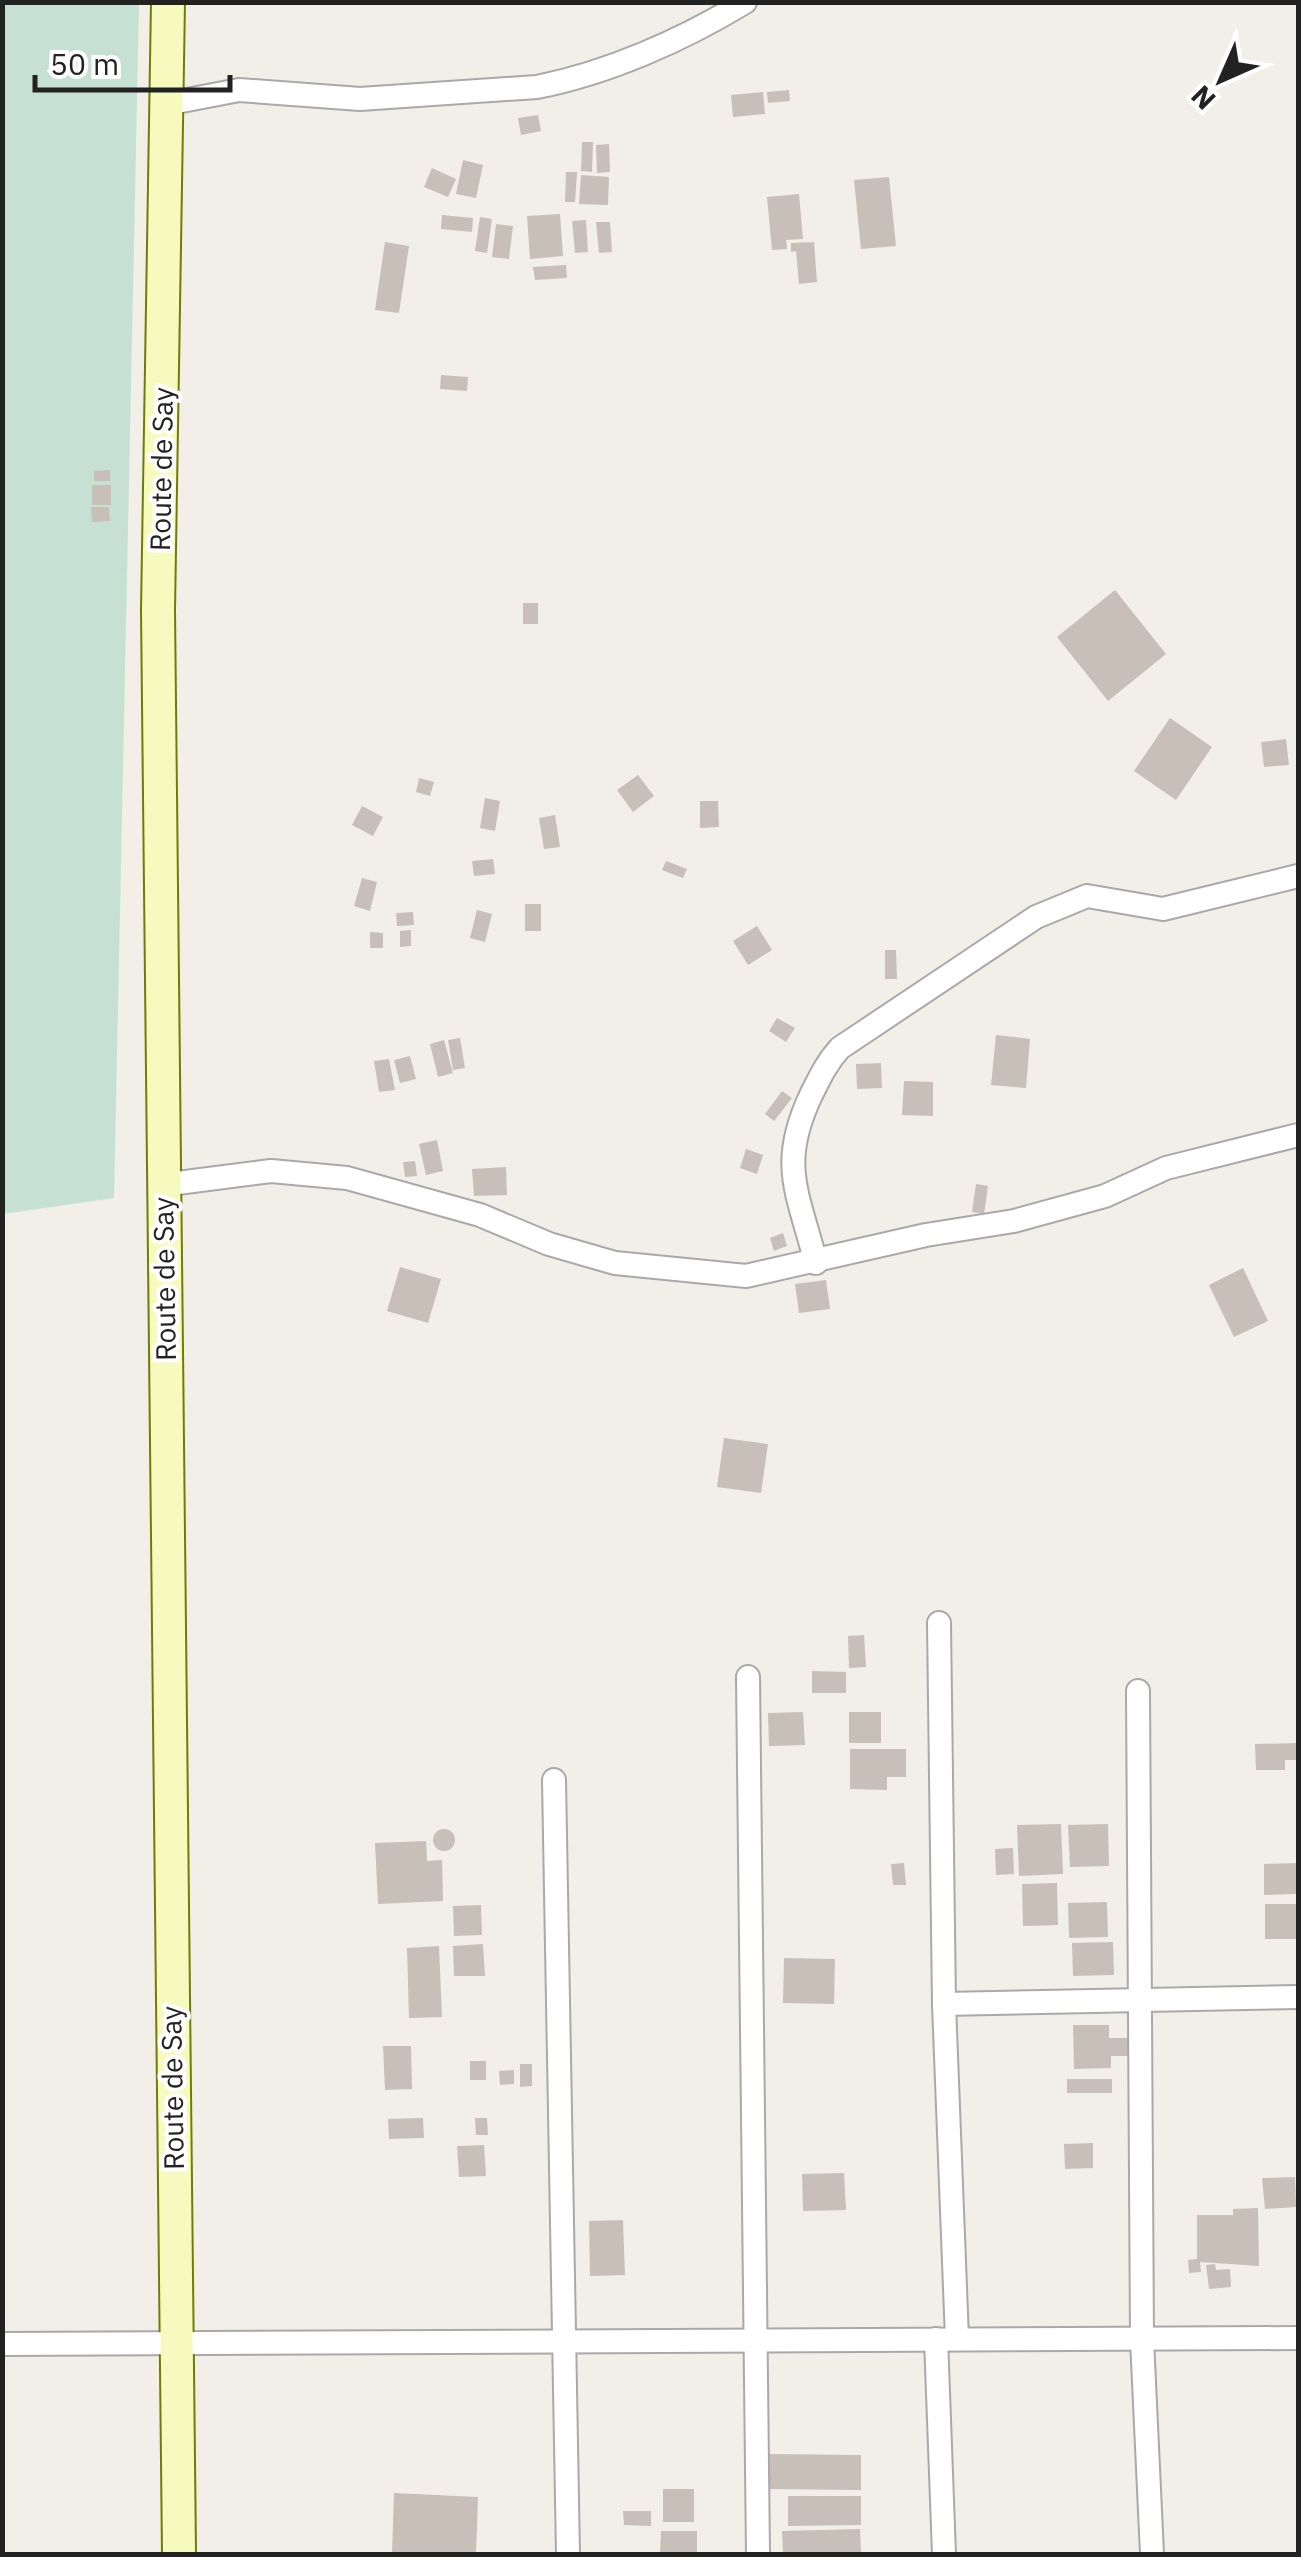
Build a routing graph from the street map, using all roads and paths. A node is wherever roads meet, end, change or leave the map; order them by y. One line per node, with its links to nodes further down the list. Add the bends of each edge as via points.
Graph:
1 (168, 2): 3 (main road, Route de Say)
2 (745, 2): 3 (street, via 693,32 538,87 360,98 253,90)
3 (166, 104): 6 (main road, Route de Say, via 158,610)
4 (1298, 876): 7 (street, via 1163,909 1087,896 1067,902 840,1048 794,1130 792,1170)
5 (1298, 1135): 7 (street, via 1166,1168 1105,1196 1014,1221)
6 (162, 1186): 7 (street, via 271,1171 347,1178 615,1262 746,1276); 21 (main road, Route de Say)
7 (816, 1263)
8 (938, 1622): 14 (street)
9 (748, 1677): 16 (street)
10 (1138, 1690): 13 (street)
11 (554, 1780): 19 (street)
12 (1298, 1997): 13 (street)
13 (1141, 1999): 14 (street); 18 (street)
14 (944, 2004): 17 (street)
15 (1298, 2338): 18 (street)
16 (755, 2339): 17 (street); 19 (street); 24 (street)
17 (946, 2339): 18 (street); 25 (street)
18 (1142, 2339): 26 (street)
19 (567, 2340): 21 (street); 23 (street)
20 (2, 2344): 21 (street)
21 (177, 2344): 22 (main road, Route de Say)
22 (178, 2554)
23 (568, 2554)
24 (758, 2554)
25 (944, 2554)
26 (1152, 2554)

